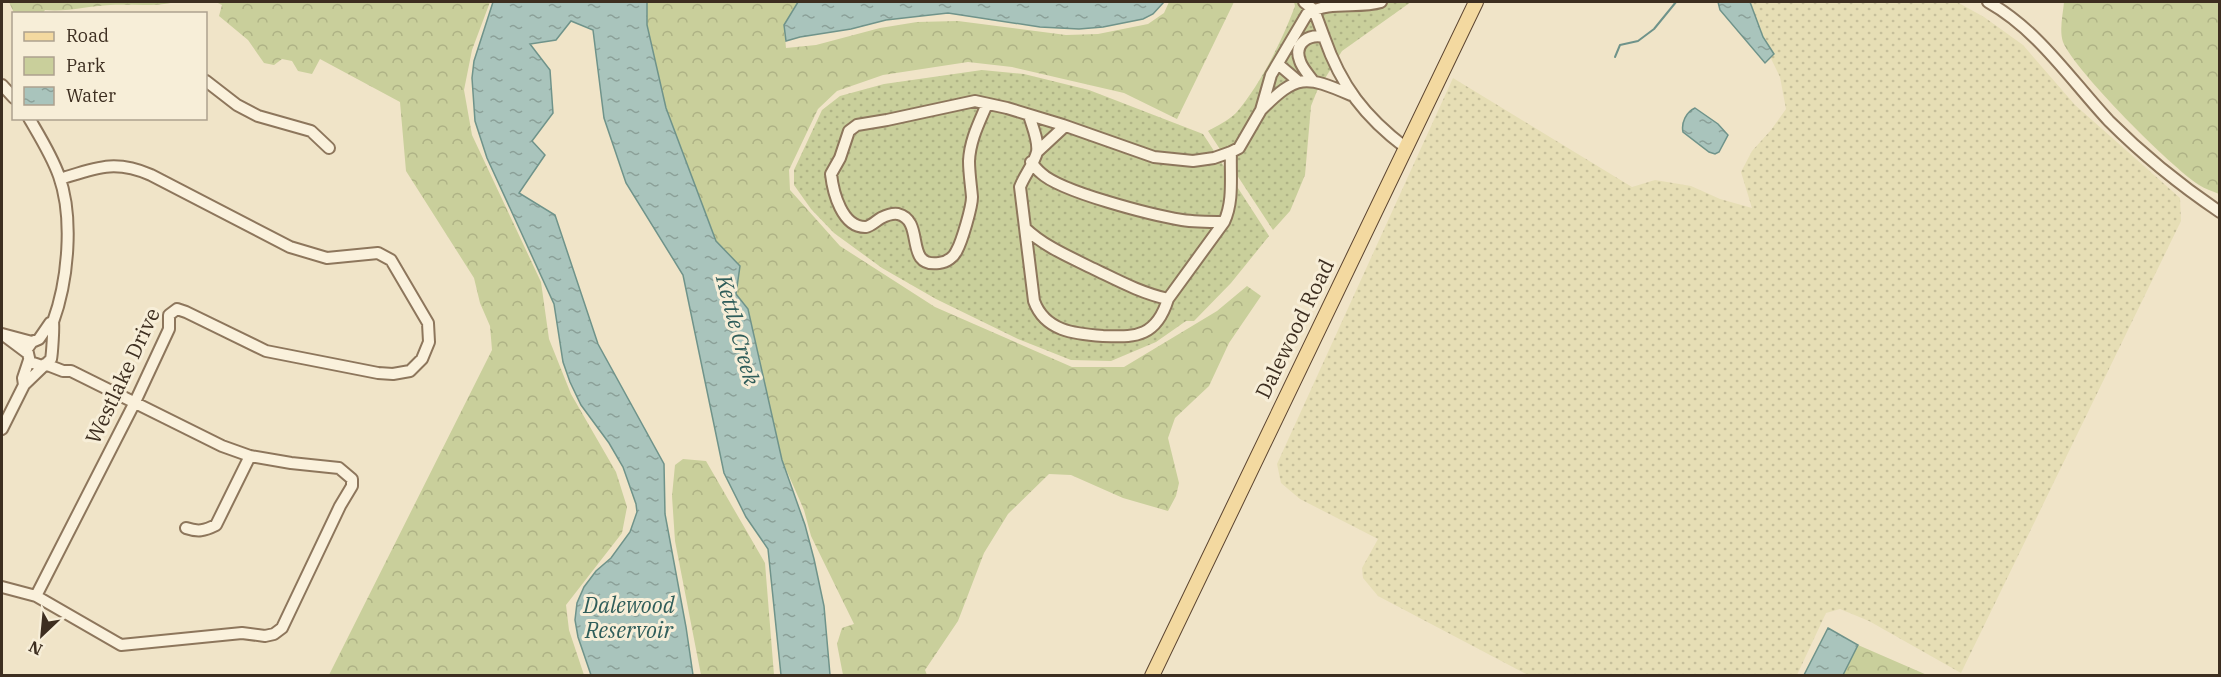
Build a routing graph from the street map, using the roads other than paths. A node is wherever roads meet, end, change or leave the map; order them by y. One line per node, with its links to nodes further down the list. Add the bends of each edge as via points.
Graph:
1 (1304, 2): 5 (street)
2 (1382, 2): 5 (street)
3 (1476, 2): 18 (main road, Dalewood Road)
4 (1988, 2): 22 (street, via 2033,34 2110,121 2149,158)
5 (1316, 6): 6 (street); 7 (street)
6 (1324, 37): 9 (street, via 1308,37 1300,44 1300,63); 11 (street)
7 (1278, 64): 8 (street); 13 (street)
8 (1298, 81): 9 (street); 13 (street)
9 (1313, 81): 11 (street)
10 (207, 82): 17 (street, via 237,105 258,116 310,131)
11 (1351, 95): 18 (street, via 1381,129)
12 (987, 104): 12 (street, via 975,101 857,125 849,131 831,174 846,219 868,227 887,215 906,216 912,222 917,253 932,264 953,257 972,200 969,159 973,135); 14 (street)
13 (1261, 110): 19 (street, via 1239,148)
14 (1029, 115): 16 (street); 20 (street, via 1035,136)
15 (30, 120): 21 (street)
16 (1065, 126): 19 (street, via 1154,157 1193,161); 20 (street)
17 (329, 148)
18 (1406, 148): 40 (main road, Dalewood Road)
19 (1231, 152): 23 (street, via 1231,197)
20 (1034, 157): 23 (street, via 1041,174 1091,196 1162,216); 24 (street, via 1020,187)
21 (60, 179): 26 (street, via 67,270); 34 (street, Westlake Drive, via 106,166 130,167 290,247 327,258 378,253 391,260 428,323 429,342 423,359 410,371 393,374 266,351 177,309 169,315 170,329)
22 (2220, 212)
23 (1224, 222): 25 (street)
24 (1025, 228): 25 (street, via 1060,253 1128,286); 25 (street, via 1038,312 1068,332 1128,337 1145,332 1155,325)
25 (1168, 299)
26 (53, 322): 28 (street); 29 (street)
27 (2, 334): 28 (street); 30 (street)
28 (36, 341): 29 (street, via 46,341); 30 (street)
29 (52, 349): 31 (street, via 51,359); 32 (street)
30 (27, 356): 31 (street, via 32,363); 33 (street)
31 (44, 365): 32 (street); 33 (street)
32 (71, 371): 34 (street)
33 (24, 385): 35 (street)
34 (135, 402): 36 (street); 39 (street, Westlake Drive)
35 (2, 429)
36 (250, 456): 37 (street, via 216,525 205,531); 39 (street, via 339,468 352,479 282,628 274,634 242,633 121,645)
37 (186, 528)
38 (2, 587): 39 (street)
39 (36, 596)
40 (1152, 675)

